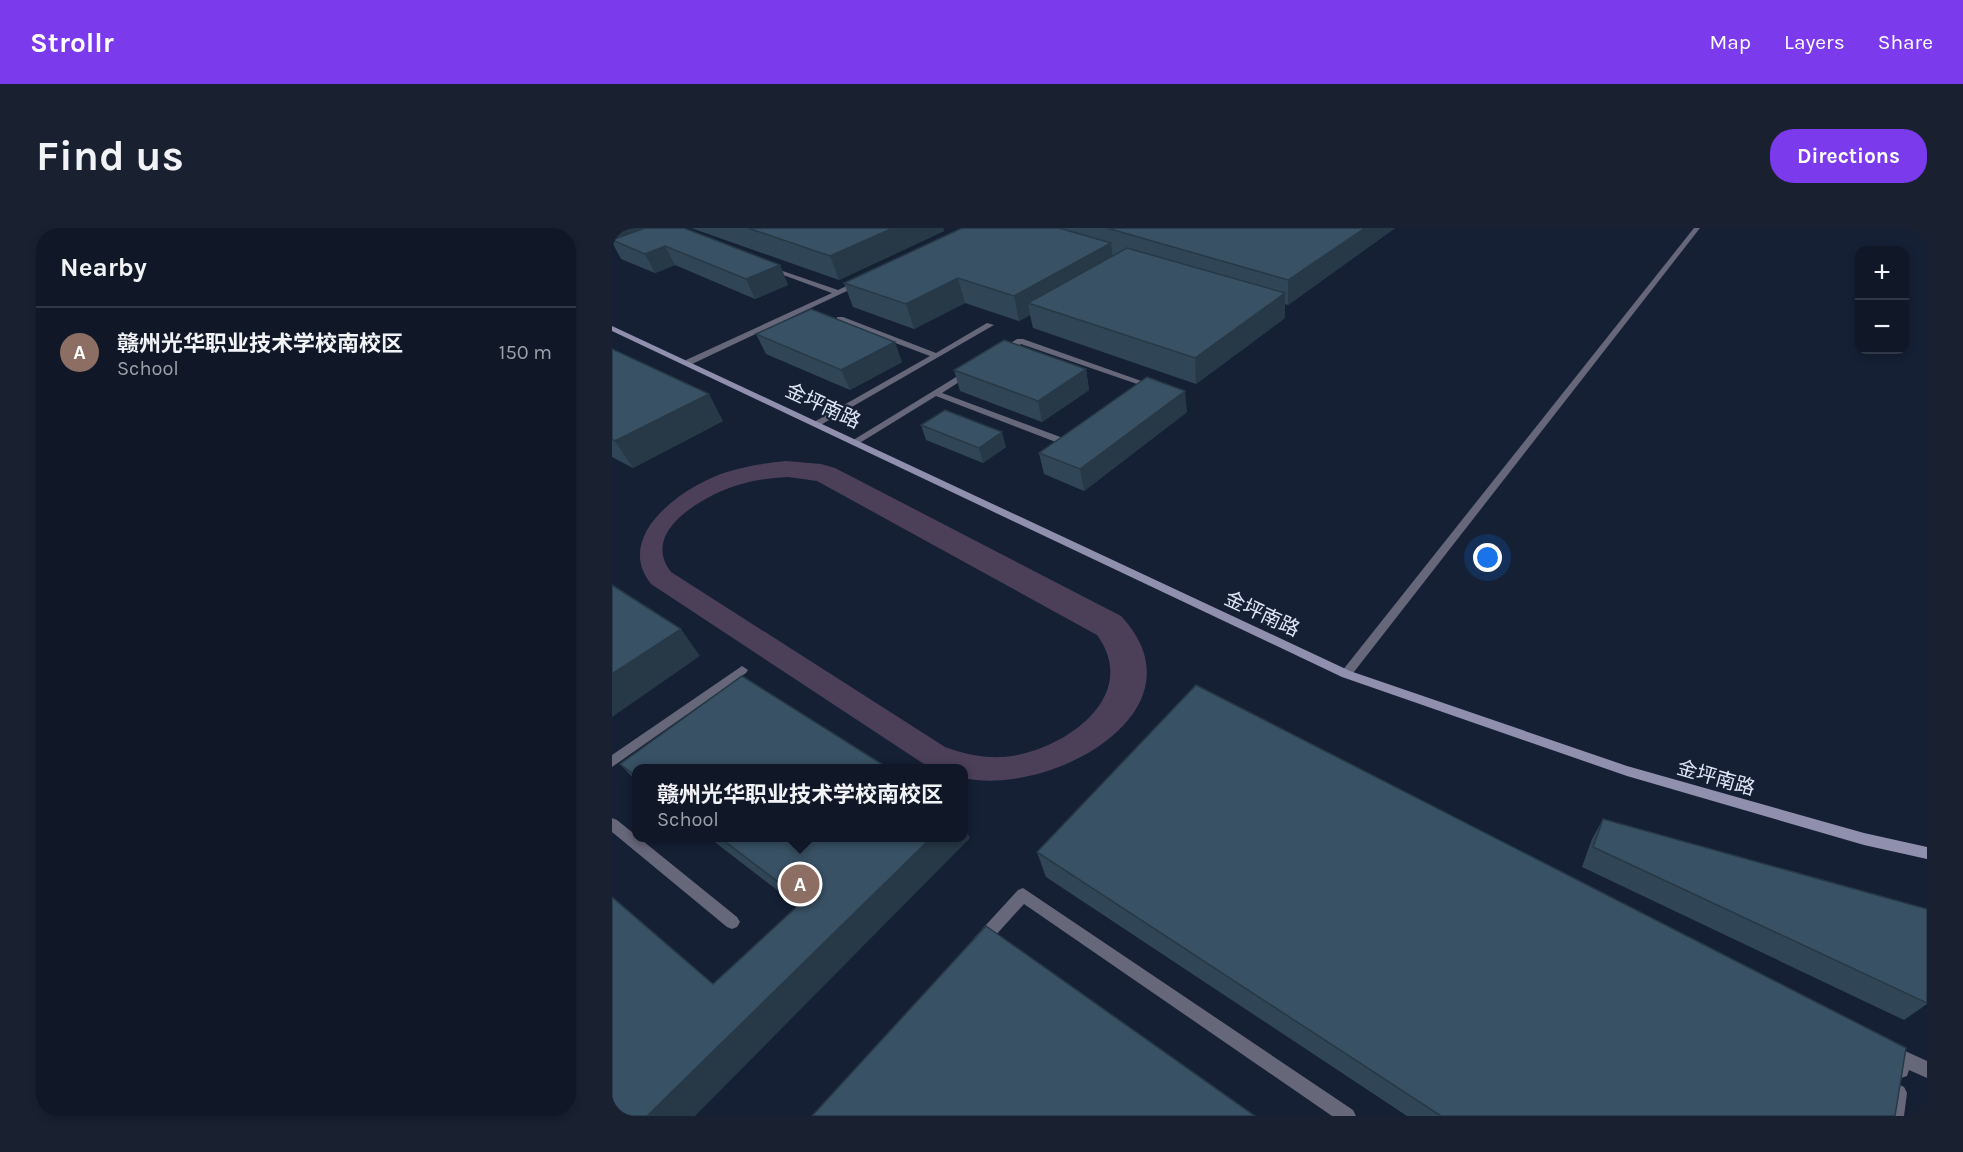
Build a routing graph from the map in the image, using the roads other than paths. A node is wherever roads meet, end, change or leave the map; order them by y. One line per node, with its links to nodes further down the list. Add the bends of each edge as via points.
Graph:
1 (1697, 228): 18 (street)
2 (761, 264): 4 (street)
3 (871, 278): 4 (street)
4 (838, 293): 10 (street)
5 (840, 319): 8 (street)
6 (990, 325): 8 (street)
7 (612, 328): 10 (street, 金坪南路)
8 (937, 356): 14 (street)
9 (992, 358): 12 (street, via 1020,341 1143,383)
10 (688, 362): 14 (street, 金坪南路)
11 (973, 370): 13 (street)
12 (1134, 390)
13 (936, 393): 15 (street, via 1064,442); 16 (street)
14 (817, 424): 16 (street, 金坪南路)
15 (1081, 429)
16 (855, 442): 18 (street, 金坪南路)
17 (742, 670): 19 (street)
18 (1346, 674): 23 (street, 金坪南路, via 1627,771 1864,839)
19 (612, 762)
20 (612, 824): 21 (street)
21 (632, 840)
22 (634, 842): 24 (street)
23 (1927, 853)
24 (732, 922)
25 (968, 955): 27 (street, via 1023,896)
26 (1927, 1070): 28 (street, via 1903,1058)
27 (1347, 1116)
28 (1895, 1116)

